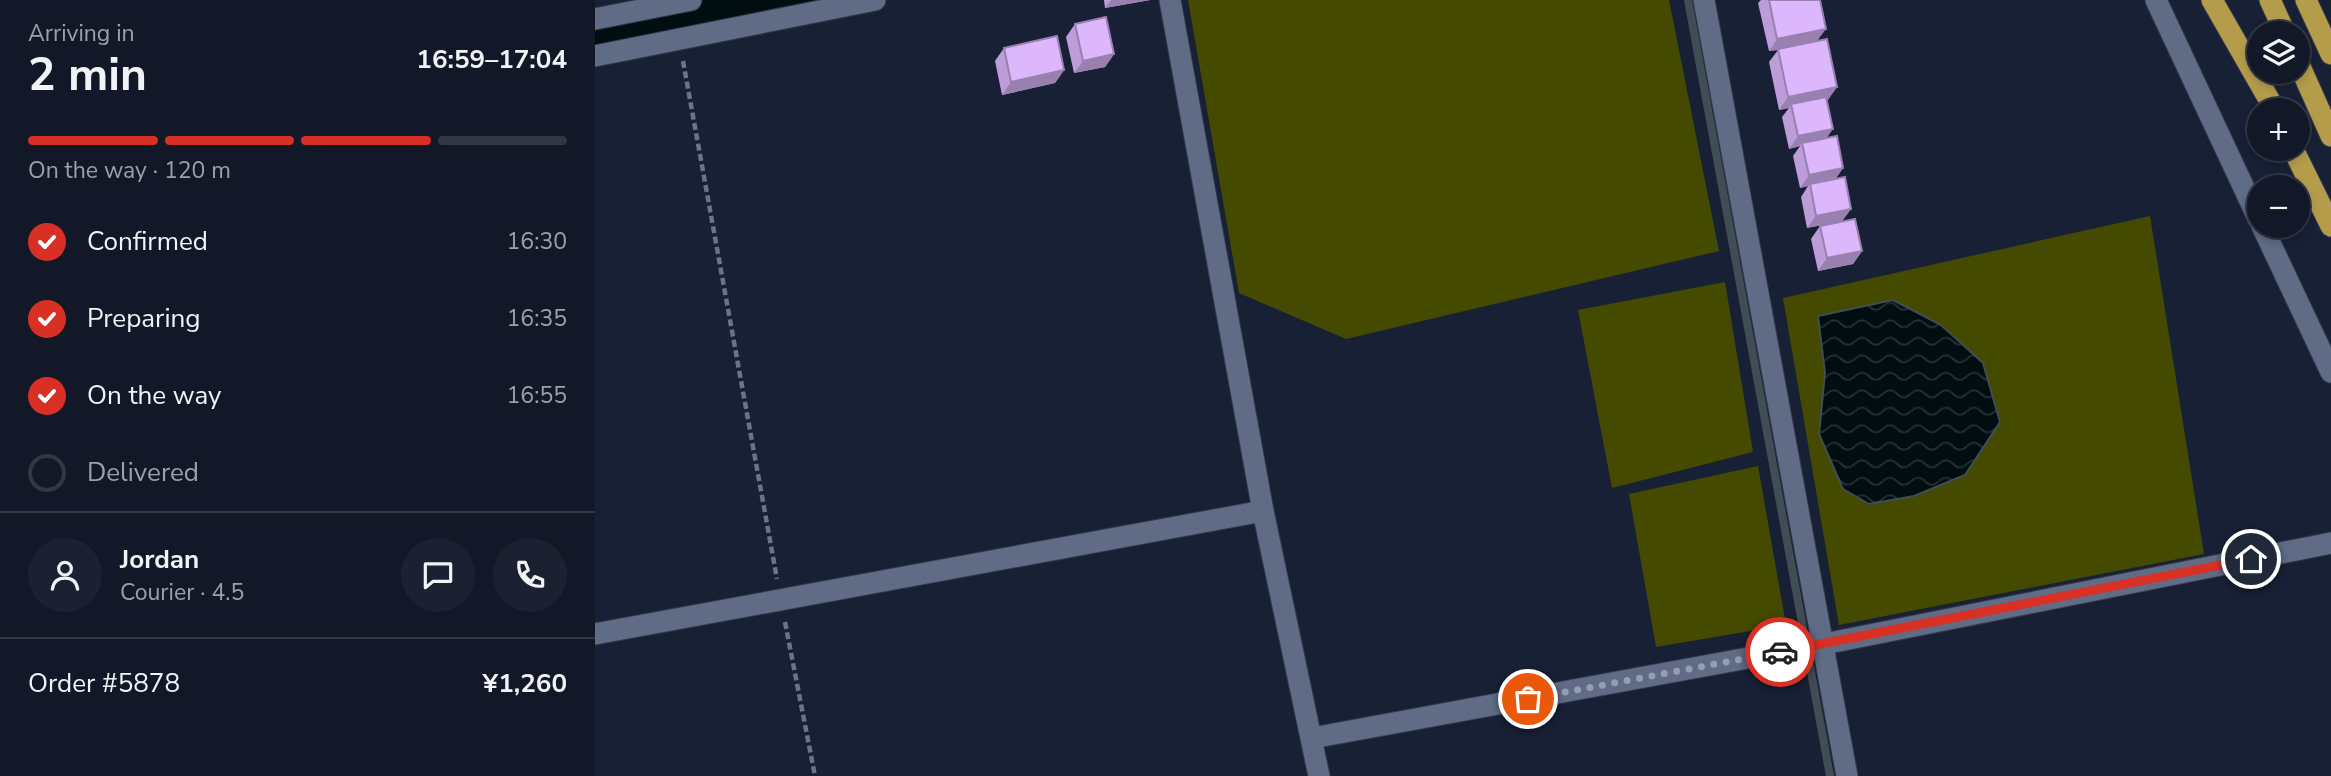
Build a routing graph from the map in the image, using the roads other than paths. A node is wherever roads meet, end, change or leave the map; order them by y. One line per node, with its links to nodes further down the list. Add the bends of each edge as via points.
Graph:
1 (691, 0): 9 (street)
2 (875, 0): 12 (street)
3 (1170, 0): 21 (street)
4 (1704, 0): 24 (street)
5 (2156, 0): 17 (street)
6 (2212, 0): 14 (highway)
7 (2270, 0): 10 (highway)
8 (2306, 0): 11 (highway)
9 (595, 19)
10 (2280, 21)
11 (2331, 54)
12 (595, 56)
13 (2308, 84): 15 (highway)
14 (2267, 98)
15 (2331, 136)
16 (2299, 161): 18 (highway)
17 (2247, 194)
18 (2331, 226)
19 (2268, 238): 20 (street)
20 (2331, 372)
21 (1263, 511): 23 (street); 25 (street)
22 (2331, 543): 24 (street)
23 (595, 634)
24 (1824, 644): 25 (street); 27 (street)
25 (1312, 738): 26 (street)
26 (1319, 776)
27 (1847, 776)

